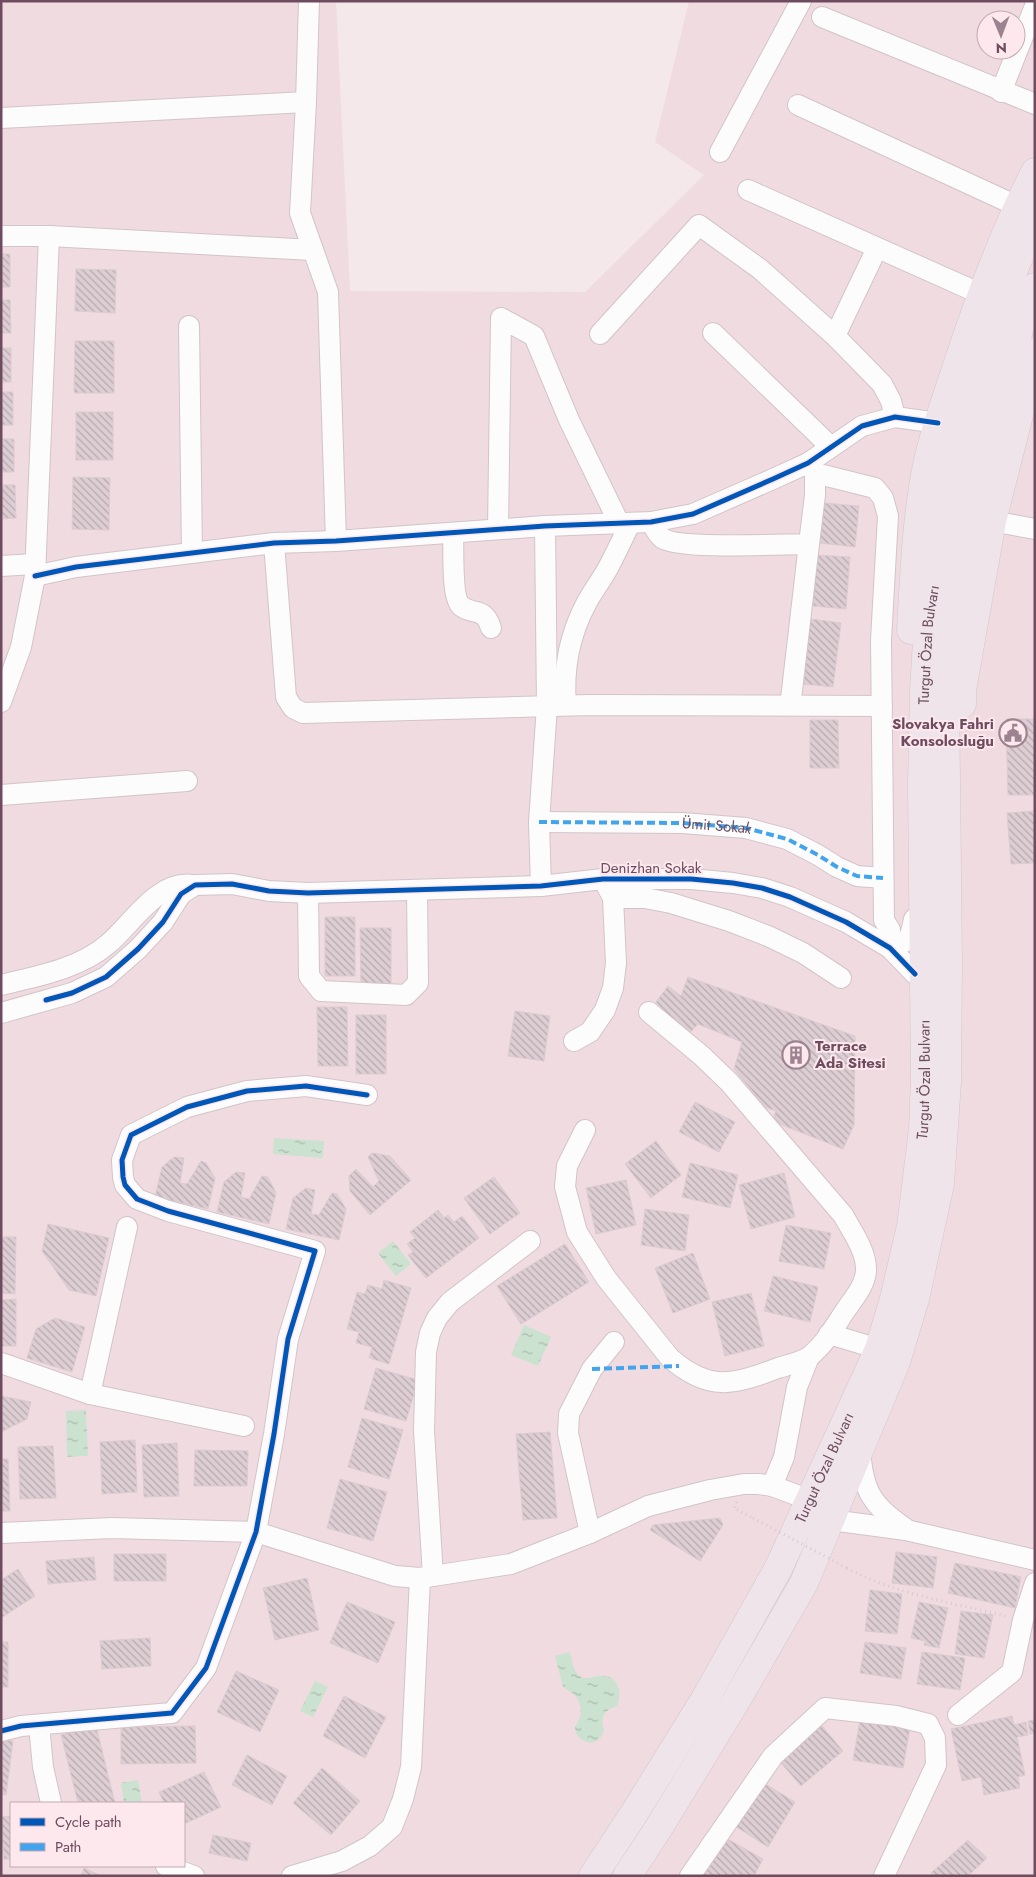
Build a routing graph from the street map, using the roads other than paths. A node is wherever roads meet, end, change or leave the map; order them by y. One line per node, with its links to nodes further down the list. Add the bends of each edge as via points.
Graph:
1 (309, 1): 6 (street)
2 (801, 1): 10 (street)
3 (1035, 6): 5 (street)
4 (822, 17): 5 (street)
5 (1001, 92): 7 (street)
6 (306, 102): 9 (street); 17 (street, via 300,213)
7 (1035, 104)
8 (798, 106): 13 (street)
9 (1, 118)
10 (720, 152)
11 (1035, 172): 13 (highway)
12 (748, 190): 16 (street)
13 (1026, 213): 19 (highway); 65 (highway, Turgut Özal Bulvarı, via 1007,286 978,372 954,466 928,623 922,784)
14 (1, 236): 15 (street)
15 (50, 236): 17 (street); 41 (street)
16 (877, 248): 19 (street); 23 (street)
17 (313, 250): 36 (street, via 328,292)
18 (1035, 287): 68 (highway, Turgut Özal Bulvarı, via 1025,310 990,428 965,524 948,634 947,1082)
19 (981, 294): 26 (highway)
20 (190, 326): 39 (street)
21 (714, 333): 27 (street)
22 (600, 334): 23 (street, via 699,225 760,269)
23 (835, 336): 25 (street, via 882,384)
24 (1034, 355): 29 (highway)
25 (895, 417): 26 (street); 27 (street, via 862,426)
26 (938, 423): 57 (highway, via 926,474 916,551 908,690)
27 (831, 447): 28 (street)
28 (812, 468): 30 (street, via 693,514); 38 (street, via 815,495); 46 (street, via 875,488 883,498 888,516 881,640)
29 (992, 521): 34 (street); 68 (highway, via 962,690 959,1039)
30 (651, 522): 31 (street); 38 (street, via 662,537 676,543)
31 (625, 523): 32 (street); 33 (street, via 569,420 534,336 500,318); 45 (street, via 607,570 577,623 564,687)
32 (545, 526): 33 (street); 45 (street)
33 (498, 529): 35 (street)
34 (1035, 529)
35 (453, 532): 36 (street); 42 (street, via 455,595 462,606 482,614)
36 (336, 541): 37 (street)
37 (274, 543): 39 (street); 45 (street, via 286,697 298,711)
38 (809, 544): 43 (street)
39 (192, 553): 41 (street)
40 (1, 566): 41 (street)
41 (35, 570): 44 (street, via 21,646)
42 (491, 628)
43 (791, 699)
44 (1, 702)
45 (556, 706): 46 (street); 49 (street)
46 (882, 706): 50 (street)
47 (187, 781): 48 (street)
48 (1, 796)
49 (539, 822): 50 (street, Ümit Sokak, via 682,823 746,828 787,839 857,876); 53 (street)
50 (883, 878): 58 (street, via 884,920 890,930)
51 (603, 879): 53 (street, Denizhan Sokak); 56 (street); 58 (street, Denizhan Sokak, via 691,879 762,888 824,911)
52 (195, 885): 55 (street, Denizhan Sokak, via 232,884 269,892); 61 (street, Denizhan Sokak, via 183,883 151,901 108,944 87,958 54,972); 63 (street, via 182,894 163,922 138,949 106,977 72,993)
53 (541, 886): 54 (street, Denizhan Sokak)
54 (417, 890): 55 (street, Denizhan Sokak); 55 (street, via 418,983 406,995 321,991 309,976)
55 (308, 893)
56 (613, 898): 60 (street, via 645,898 671,903 729,921 803,953); 64 (street, via 616,963 613,988 605,1010 590,1032)
57 (914, 919): 58 (street, via 911,937 904,944); 59 (highway)
58 (890, 948): 59 (street, Denizhan Sokak)
59 (915, 974): 65 (highway)
60 (841, 978)
61 (1, 986)
62 (649, 1012): 71 (street, via 729,1082 843,1215 852,1231 864,1256 866,1271 863,1283)
63 (1, 1013)
64 (574, 1041)
65 (925, 1078): 73 (highway, Turgut Özal Bulvarı, via 923,1128 911,1226)
66 (367, 1095): 83 (street, via 306,1086 248,1090 187,1107 144,1127 131,1135 122,1160 125,1185 137,1199 168,1211 315,1251 288,1339)
67 (585, 1130): 74 (street, via 566,1166 567,1197 577,1232 606,1278 670,1358 705,1380 724,1383 753,1377)
68 (940, 1184): 78 (highway, Turgut Özal Bulvarı, via 916,1299 896,1362)
69 (127, 1227): 76 (street)
70 (530, 1241): 87 (street, via 450,1302 430,1333 426,1352 424,1431)
71 (830, 1334): 73 (street); 74 (street)
72 (614, 1342): 85 (street, via 592,1369 567,1422)
73 (879, 1349): 80 (highway, Turgut Özal Bulvarı)
74 (810, 1357): 79 (street, via 797,1386 784,1457)
75 (1, 1364): 76 (street)
76 (90, 1394): 77 (street)
77 (244, 1426)
78 (860, 1450): 81 (highway, Turgut Özal Bulvarı); 82 (street, via 862,1474 871,1498 886,1516)
79 (772, 1486): 80 (street); 85 (street, via 744,1484 682,1496 648,1506)
80 (810, 1500): 96 (highway, Turgut Özal Bulvarı, via 778,1569 705,1699)
81 (831, 1520): 82 (street); 97 (highway, Turgut Özal Bulvarı, via 804,1583 731,1710)
82 (906, 1530): 86 (street)
83 (256, 1532): 84 (street, via 112,1528); 87 (street, via 395,1576); 90 (street, via 206,1668 172,1713)
84 (1, 1533)
85 (590, 1533): 87 (street, via 511,1564)
86 (1035, 1560)
87 (427, 1577): 95 (street, via 410,1767 392,1827 370,1846 342,1861)
88 (1035, 1583): 89 (street, via 1012,1672)
89 (958, 1715)
90 (39, 1725): 91 (street); 92 (street)
91 (1, 1732)
92 (51, 1802)
93 (169, 1867): 94 (street)
94 (194, 1876)
95 (292, 1876)
96 (593, 1876)
97 (627, 1876)
98 (690, 1876): 99 (street, via 773,1756 826,1708 896,1716 928,1724 935,1738 936,1765)
99 (884, 1876)

